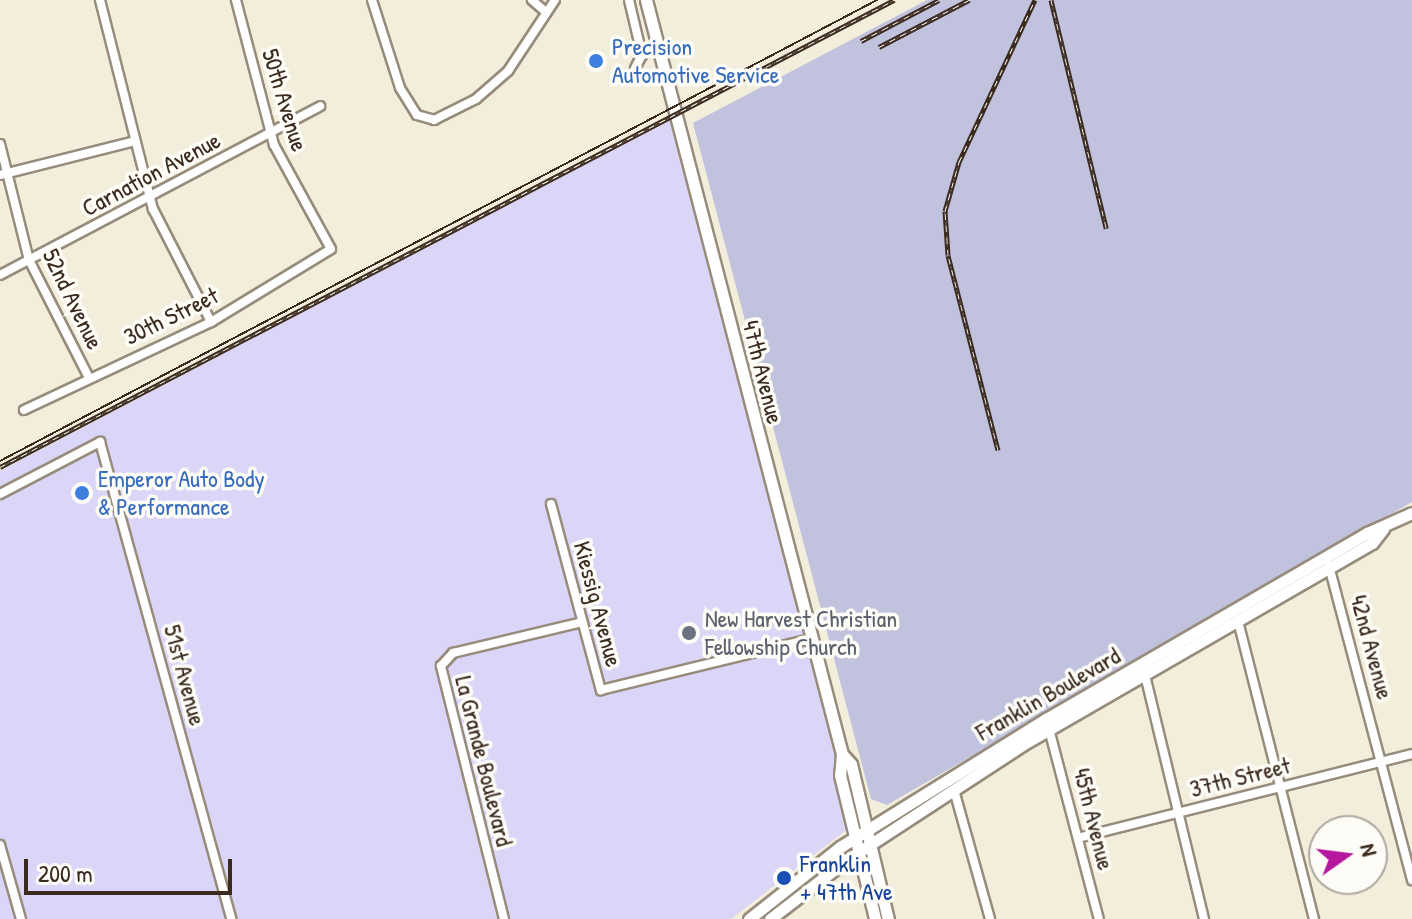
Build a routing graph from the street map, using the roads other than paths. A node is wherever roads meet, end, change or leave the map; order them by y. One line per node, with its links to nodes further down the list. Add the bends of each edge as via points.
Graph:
1 (100, 0): 12 (street)
2 (236, 0): 11 (street, 50th Avenue)
3 (372, 0): 8 (street, via 394,76 408,103 427,120 440,118 498,81 530,43)
4 (532, 0): 8 (street)
5 (555, 0): 8 (street)
6 (629, 0): 9 (street, via 642,55)
7 (646, 0): 29 (main road, 47th Avenue)
8 (546, 12)
9 (635, 68)
10 (320, 106): 11 (street, Carnation Avenue)
11 (270, 135): 15 (street, Carnation Avenue); 16 (street, 50th Avenue)
12 (135, 141): 14 (street); 15 (street)
13 (0, 144): 14 (street, 52nd Avenue)
14 (4, 174): 17 (street, 52nd Avenue)
15 (149, 197): 17 (street, Carnation Avenue); 19 (street)
16 (331, 249): 19 (street, 30th Street)
17 (29, 260): 18 (street, Carnation Avenue); 20 (street, 52nd Avenue)
18 (0, 275)
19 (211, 322): 20 (street, 30th Street)
20 (88, 376): 21 (street, 30th Street)
21 (24, 410)
22 (0, 494): 49 (street, 51st Avenue, via 100,442)
23 (551, 504): 28 (street, Kiessig Avenue)
24 (1412, 513): 25 (main road, Franklin Boulevard)
25 (1384, 529): 26 (main road, Franklin Boulevard, via 1372,543); 33 (main road, Franklin Boulevard, via 1367,533)
26 (1329, 565): 27 (main road, Franklin Boulevard); 36 (street, 42nd Avenue)
27 (1238, 621): 30 (main road, Franklin Boulevard); 38 (street)
28 (582, 622): 29 (street, Kiessig Avenue, via 601,690); 50 (street, La Grande Boulevard, via 453,653 441,666)
29 (810, 639): 34 (main road, 47th Avenue)
30 (1145, 675): 31 (main road, Franklin Boulevard); 40 (street)
31 (1086, 708): 32 (main road, Franklin Boulevard); 33 (main road)
32 (1049, 729): 37 (main road, Franklin Boulevard); 42 (street, 45th Avenue)
33 (1018, 737): 37 (main road); 41 (main road, Franklin Boulevard)
34 (842, 754): 41 (main road, 47th Avenue, via 851,764); 43 (main road, 47th Avenue, via 840,775)
35 (1412, 754): 36 (street, 37th Street)
36 (1382, 762): 38 (street, 37th Street); 47 (street, 42nd Avenue)
37 (973, 777): 39 (main road, Franklin Boulevard)
38 (1279, 788): 40 (street, 37th Street); 58 (street)
39 (954, 790): 45 (main road, Franklin Boulevard); 55 (street)
40 (1177, 814): 42 (street, 37th Street); 57 (street)
41 (867, 832): 43 (main road, Franklin Boulevard); 45 (main road, 47th Avenue)
42 (1078, 838): 56 (street, 45th Avenue)
43 (855, 839): 46 (main road, 47th Avenue); 51 (main road, Franklin Boulevard)
44 (0, 845): 48 (street)
45 (870, 845): 46 (main road, Franklin Boulevard); 54 (main road, 47th Avenue)
46 (858, 853): 52 (main road, Franklin Boulevard); 53 (main road, 47th Avenue)
47 (1412, 880)
48 (21, 919)
49 (231, 919)
50 (504, 919)
51 (749, 919)
52 (770, 919)
53 (875, 919)
54 (888, 919)
55 (990, 919)
56 (1099, 919)
57 (1204, 919)
58 (1314, 919)

